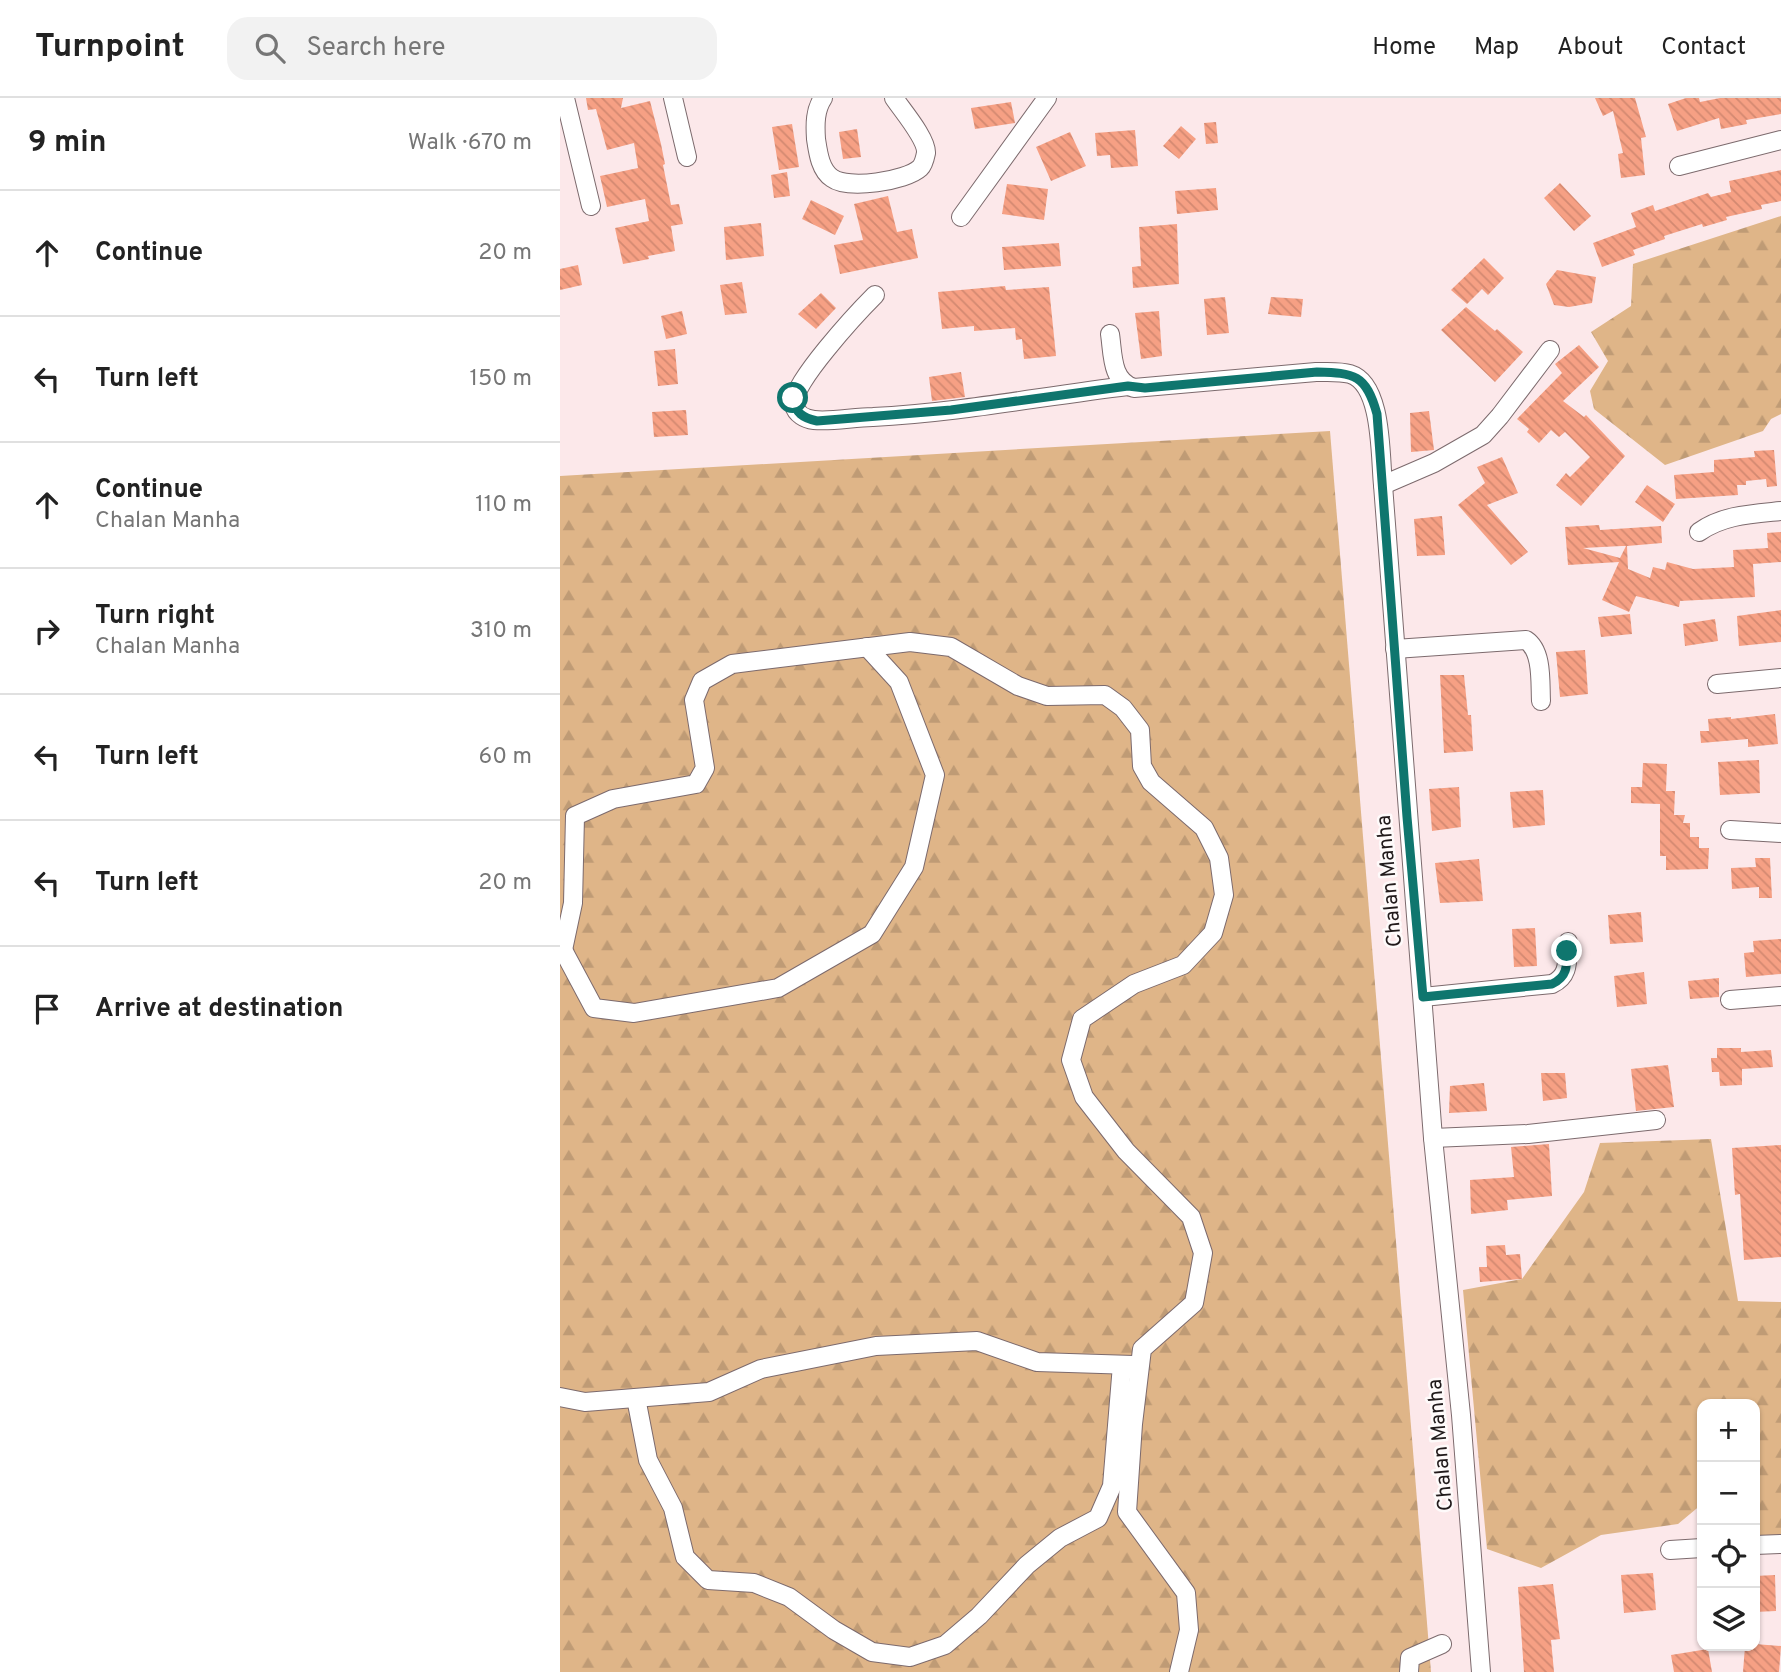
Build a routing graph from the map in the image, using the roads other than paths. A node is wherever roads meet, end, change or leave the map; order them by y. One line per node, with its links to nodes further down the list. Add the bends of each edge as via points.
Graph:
1 (565, 98): 9 (street)
2 (673, 98): 7 (street)
3 (823, 98): 4 (street, via 816,119 821,163 831,178 854,184 906,174 923,163 924,143)
4 (894, 98)
5 (1047, 98): 10 (street)
6 (1781, 139): 8 (street)
7 (687, 157)
8 (1679, 166)
9 (591, 206)
10 (961, 217)
11 (875, 295): 14 (street, Chalan Manha, via 803,381 793,398 800,414 817,421 911,415)
12 (1110, 334): 14 (street, via 1118,377)
13 (1550, 350): 15 (street, via 1483,435)
14 (1128, 386): 15 (street, Chalan Manha, via 1317,372 1351,374 1366,387 1377,414)
15 (1383, 485): 19 (street, Chalan Manha)
16 (1781, 511): 17 (street, via 1727,518)
17 (1699, 532)
18 (867, 647): 26 (street, via 732,664 702,681 694,700 705,768 696,784 613,799 575,816 573,903); 26 (street, via 899,682 935,775 914,867 872,934 778,988 634,1013 594,1009); 33 (street, via 910,642 951,647 1018,686 1047,696 1105,695 1123,708 1140,730 1142,766 1151,782 1204,828 1219,858 1224,895 1213,933 1183,965 1134,984 1082,1019 1071,1060 1084,1097 1126,1151 1191,1217 1203,1253 1194,1303 1142,1349)
19 (1395, 649): 22 (street, via 1525,640 1537,657); 28 (street, Chalan Manha)
20 (1781, 678): 21 (street)
21 (1717, 684)
22 (1541, 701)
23 (1730, 830): 24 (street)
24 (1781, 833)
25 (1568, 942): 28 (street, via 1565,973 1552,984)
26 (561, 950)
27 (1781, 996): 29 (street)
28 (1423, 997): 31 (street, Chalan Manha)
29 (1730, 1000)
30 (1656, 1120): 31 (street, via 1528,1134)
31 (1433, 1138): 44 (street, Chalan Manha)
32 (1122, 1365): 33 (street); 35 (street, via 1037,1362 977,1341 876,1346 761,1369 709,1392); 41 (street, via 1112,1486 1098,1518 1059,1538 979,1616)
33 (1140, 1365): 42 (street, via 1127,1512 1186,1593 1189,1630)
34 (560, 1397): 35 (street, via 586,1402)
35 (636, 1398): 41 (street, via 648,1460 673,1508 685,1557 708,1580 754,1583 789,1597 872,1652)
36 (1781, 1544): 37 (street)
37 (1760, 1545)
38 (1697, 1548): 39 (street)
39 (1670, 1550)
40 (1442, 1644): 43 (street, via 1410,1658)
41 (912, 1665)
42 (1180, 1672)
43 (1409, 1672)
44 (1481, 1672)

